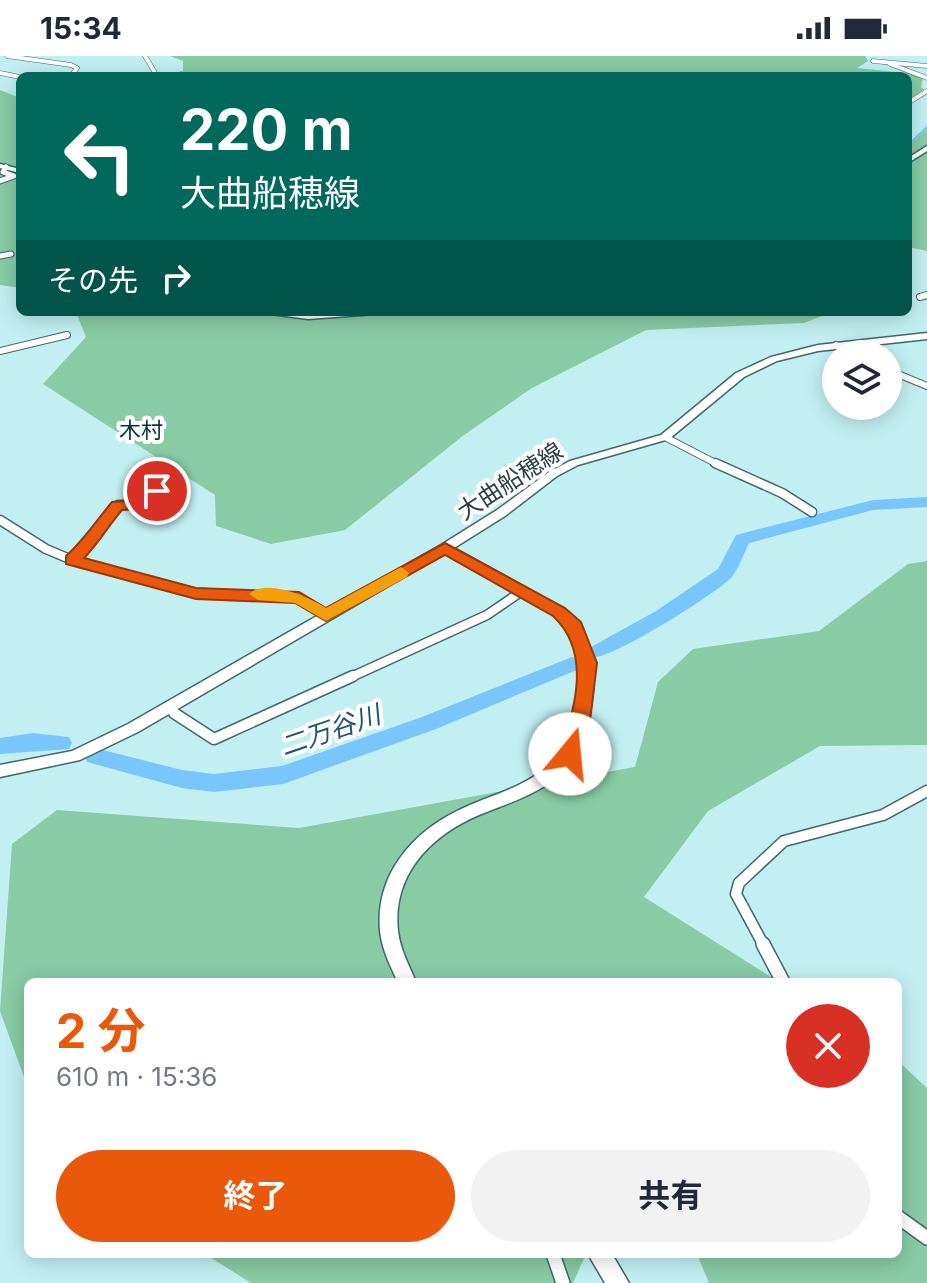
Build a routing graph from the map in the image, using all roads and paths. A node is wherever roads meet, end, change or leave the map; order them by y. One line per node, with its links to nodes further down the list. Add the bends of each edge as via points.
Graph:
1 (7, 56): 5 (street, via 75,66)
2 (873, 61): 3 (street)
3 (888, 62): 4 (street); 6 (street)
4 (927, 66)
5 (76, 72)
6 (927, 78): 7 (street)
7 (927, 90)
8 (3, 167): 9 (street, via 14,176)
9 (0, 181)
10 (11, 254): 11 (street)
11 (0, 256)
12 (301, 316): 13 (street)
13 (321, 316)
14 (67, 335): 18 (street)
15 (927, 336): 16 (main road, 大曲船穂線)
16 (887, 340)
17 (822, 348): 21 (main road, 大曲船穂線, via 774,359 740,375)
18 (0, 351)
19 (902, 376): 20 (street)
20 (927, 386)
21 (665, 437): 23 (street); 25 (main road, 大曲船穂線, via 574,463)
22 (163, 491): 26 (street, via 142,505 118,505)
23 (812, 512)
24 (0, 520): 26 (street)
25 (445, 548): 27 (main road); 28 (main road, 大曲船穂線)
26 (72, 560): 28 (street, via 196,593 299,598)
27 (522, 591): 29 (street, via 487,615 214,739); 32 (main road, via 575,627 588,663 580,721 570,754 555,770 456,818 425,838 406,860 391,888 386,924)
28 (326, 616): 30 (main road, 大曲船穂線, via 102,744 49,763)
29 (174, 713)
30 (0, 771)
31 (927, 791): 33 (street, via 883,815 784,841 739,883 736,894)
32 (405, 978)
33 (781, 978)
34 (902, 1220): 35 (street)
35 (927, 1238)
36 (554, 1258): 38 (street)
37 (602, 1258): 39 (main road)
38 (563, 1283)
39 (618, 1283)

